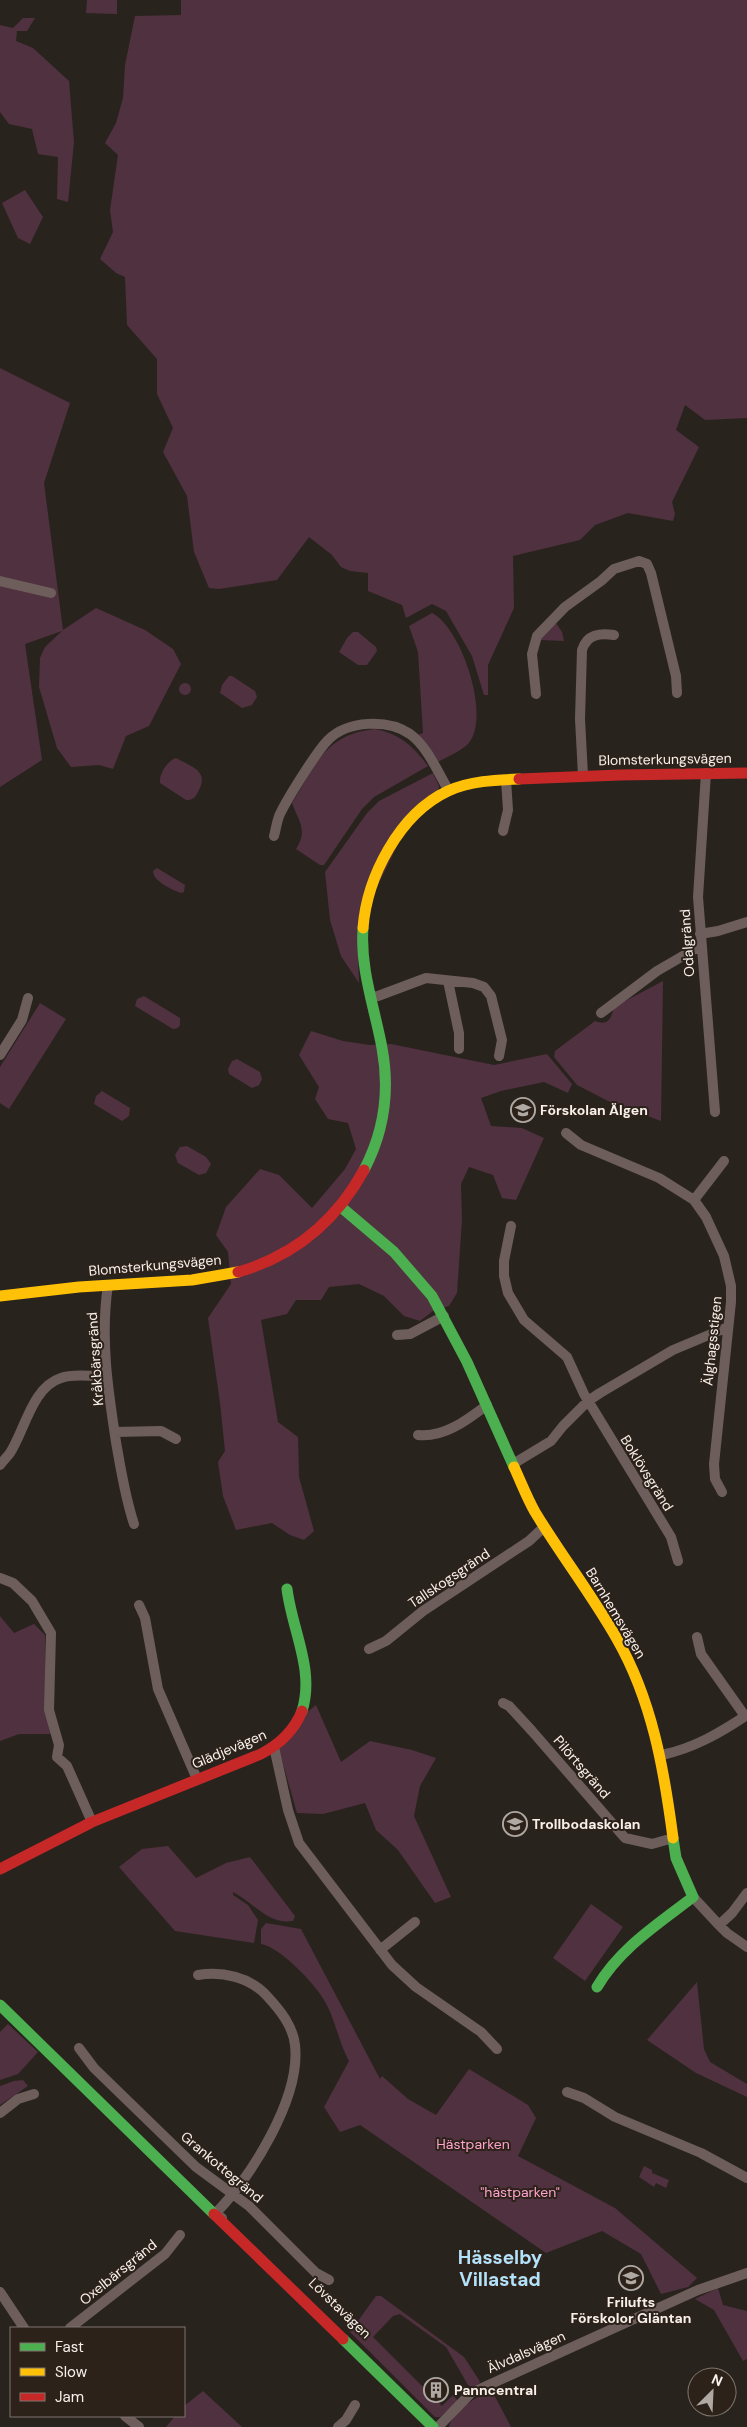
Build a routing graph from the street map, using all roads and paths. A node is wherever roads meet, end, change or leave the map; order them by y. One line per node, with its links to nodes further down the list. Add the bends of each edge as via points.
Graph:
1 (0, 581): 2 (street)
2 (51, 593)
3 (614, 635): 8 (street, Blomsterkungsvägen, via 596,635 583,647 580,719)
4 (677, 693): 5 (street, via 676,676 651,573 647,564 639,561 614,569 565,607 537,636 532,654)
5 (536, 694)
6 (706, 773): 7 (street, Blomsterkungsvägen); 8 (street, Blomsterkungsvägen); 14 (street, Odalgränd, via 698,898)
7 (747, 773)
8 (583, 775): 9 (street, Blomsterkungsvägen)
9 (506, 780): 10 (street, Blomsterkungsvägen, via 476,783); 11 (street, via 508,803)
10 (449, 791): 12 (street, via 411,735 378,723 361,725 329,739 280,814); 17 (street, Blomsterkungsvägen, via 430,802 409,822 386,852 369,886 362,943)
11 (503, 831)
12 (274, 836)
13 (747, 922): 14 (street, via 718,932)
14 (700, 934): 15 (street, Odalgränd)
15 (700, 946): 19 (street, via 657,971); 23 (street, Odalgränd)
16 (448, 981): 17 (street, via 426,978); 20 (street, via 460,1033); 22 (street, via 473,983 488,990 502,1040)
17 (370, 997): 27 (street, Blomsterkungsvägen, via 384,1054 386,1101 376,1146 366,1169)
18 (28, 998): 21 (street, via 22,1020)
19 (601, 1012)
20 (459, 1049)
21 (0, 1055)
22 (499, 1056)
23 (715, 1112)
24 (566, 1133): 26 (street, Älghagsstigen, via 581,1145 659,1178)
25 (724, 1161): 26 (street)
26 (694, 1200): 32 (street, Älghagsstigen, via 718,1242 729,1271 731,1302)
27 (341, 1207): 29 (street, Blomsterkungsvägen, via 315,1234 298,1246 227,1275); 31 (street, Barnhemsvägen, via 409,1268)
28 (511, 1226): 35 (street, Boklövsgränd, via 504,1261 508,1293 524,1320 567,1357)
29 (108, 1286): 30 (street, Blomsterkungsvägen); 34 (street, Kråkbärsgränd, via 104,1337)
30 (0, 1296)
31 (444, 1316): 33 (street, via 410,1334); 36 (street, Barnhemsvägen)
32 (728, 1327): 35 (street, via 672,1350); 42 (street, Älghagsstigen, via 714,1464 715,1479)
33 (397, 1336)
34 (107, 1376): 37 (street, Kråkbärsgränd); 41 (street, via 69,1376 53,1381 37,1400 10,1453)
35 (588, 1401): 40 (street, via 551,1441); 45 (street, Boklövsgränd, via 671,1537)
36 (487, 1405): 38 (street, via 445,1432); 40 (street, Barnhemsvägen)
37 (114, 1432): 39 (street, via 161,1431); 43 (street, Kråkbärsgränd, via 126,1499)
38 (418, 1435)
39 (176, 1438)
40 (514, 1464): 44 (street, Barnhemsvägen)
41 (0, 1465)
42 (722, 1492)
43 (134, 1524)
44 (544, 1527): 50 (street, Tallskogsgränd, via 529,1541 423,1611 386,1641); 54 (street, Barnhemsvägen, via 610,1628 635,1675)
45 (678, 1561)
46 (0, 1578): 56 (street, via 13,1583 32,1601 51,1633 49,1710 59,1746 57,1757 67,1766)
47 (287, 1589): 53 (street, Glädjevägen, via 307,1675 306,1694 297,1723 290,1734)
48 (139, 1605): 55 (street, via 145,1618 158,1690)
49 (697, 1637): 52 (street, via 701,1654)
50 (369, 1649)
51 (503, 1703): 57 (street, Pilörtsgränd, via 532,1731 625,1838 652,1844)
52 (746, 1716): 54 (street, via 706,1740)
53 (274, 1747): 55 (street, Glädjevägen); 64 (street, via 299,1843)
54 (662, 1755): 57 (street, Barnhemsvägen)
55 (197, 1779): 56 (street, Glädjevägen)
56 (92, 1822): 58 (street, Glädjevägen)
57 (673, 1838): 60 (street, Barnhemsvägen, via 676,1858)
58 (0, 1869)
59 (747, 1892): 62 (street, via 732,1913)
60 (693, 1897): 62 (street); 66 (street, via 628,1947)
61 (415, 1922): 64 (street)
62 (718, 1925): 63 (street)
63 (747, 1946)
64 (380, 1950): 69 (street, via 416,1987 474,2027)
65 (198, 1975): 74 (street, via 221,1974 254,1984 282,2014 295,2046 293,2074 285,2105 250,2171)
66 (597, 1987)
67 (0, 2005): 75 (street, Lövstavägen)
68 (79, 2048): 74 (street, Grankottegränd, via 94,2068 196,2167)
69 (497, 2049)
70 (567, 2092): 73 (street, via 584,2098 615,2117 701,2153)
71 (34, 2094): 72 (street, via 18,2099)
72 (0, 2113)
73 (747, 2178)
74 (232, 2196): 75 (street); 78 (street, Grankottegränd, via 249,2206 316,2274)
75 (216, 2213): 86 (street, Lövstavägen, via 231,2232)
76 (180, 2235): 81 (street, Oxelbärsgränd, via 166,2254)
77 (747, 2273): 86 (street, Älvdalsvägen, via 698,2290 485,2386 460,2402)
78 (329, 2280)
79 (0, 2292): 80 (street)
80 (23, 2327)
81 (71, 2327)
82 (356, 2405): 85 (street)
83 (125, 2417): 84 (street)
84 (139, 2427)
85 (338, 2427)
86 (438, 2427)

